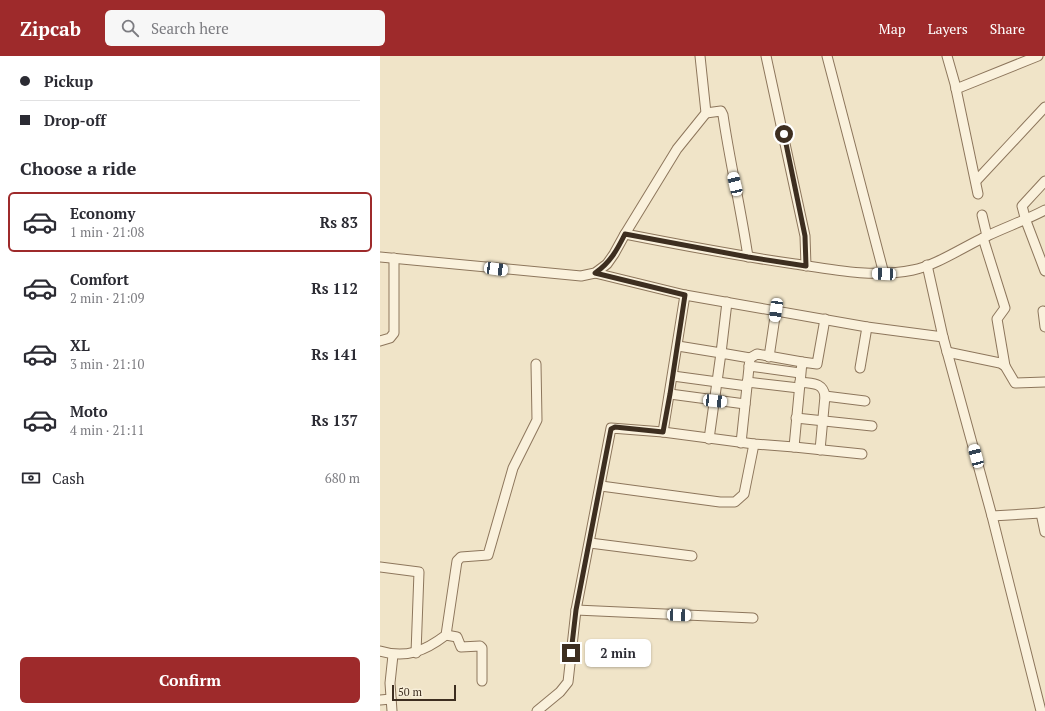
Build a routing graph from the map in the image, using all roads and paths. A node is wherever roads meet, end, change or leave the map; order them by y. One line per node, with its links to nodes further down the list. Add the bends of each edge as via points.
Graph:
1 (700, 56): 8 (street)
2 (766, 56): 21 (street, via 805,236)
3 (827, 56): 24 (street)
4 (947, 56): 6 (street)
5 (1033, 57): 6 (street)
6 (956, 89): 9 (street)
7 (1045, 107): 9 (street)
8 (706, 113): 15 (street, via 677,149); 18 (street, via 720,111 724,115 729,158 741,209)
9 (976, 181): 11 (street)
10 (1045, 181): 14 (street, via 1022,206)
11 (978, 194)
12 (1045, 210): 14 (street)
13 (982, 215): 16 (street)
14 (1026, 221): 16 (street); 22 (street)
15 (625, 234): 18 (street); 23 (street, via 614,254)
16 (985, 237): 20 (street); 41 (street, via 1005,308 997,319)
17 (380, 257): 19 (street)
18 (748, 257): 21 (street)
19 (394, 258): 23 (street, via 516,271 586,276); 33 (street, via 394,333 390,338)
20 (927, 265): 24 (street, via 914,270); 32 (street)
21 (806, 266): 24 (street)
22 (1045, 271)
23 (595, 273): 25 (street)
24 (884, 274)
25 (685, 295): 26 (street); 34 (street)
26 (727, 302): 27 (street); 36 (street)
27 (776, 310): 29 (street); 37 (street)
28 (1043, 311): 31 (street)
29 (825, 319): 30 (street); 39 (street, via 817,364)
30 (867, 327): 32 (street); 42 (street)
31 (1045, 328)
32 (943, 337): 35 (street)
33 (380, 341)
34 (678, 346): 36 (street); 43 (street)
35 (947, 352): 41 (street, via 995,360); 65 (street)
36 (721, 353): 38 (street); 45 (street)
37 (769, 357): 38 (street, via 757,354); 39 (street)
38 (749, 362): 44 (street); 47 (street)
39 (802, 362): 44 (street)
40 (536, 364): 72 (street, via 538,420 513,468 488,555 461,557 457,561)
41 (1005, 366): 46 (street, via 1015,383)
42 (860, 368)
43 (673, 376): 45 (street); 48 (street)
44 (800, 381): 47 (street); 49 (street, via 819,384); 53 (street)
45 (717, 382): 47 (street); 50 (street)
46 (1045, 382)
47 (747, 384): 52 (street)
48 (670, 394): 50 (street); 56 (street)
49 (825, 396): 51 (street); 54 (street)
50 (715, 401): 52 (street); 57 (street)
51 (865, 401)
52 (745, 404): 58 (street)
53 (796, 418): 54 (street); 60 (street)
54 (823, 421): 55 (street); 61 (street)
55 (872, 426)
56 (663, 432): 57 (street); 63 (street, via 611,428)
57 (709, 439): 58 (street)
58 (741, 443): 59 (street)
59 (754, 444): 60 (street); 63 (street, via 744,494 735,502)
60 (794, 447): 61 (street)
61 (820, 450): 62 (street)
62 (862, 454)
63 (601, 486): 67 (street)
64 (1043, 513): 65 (street); 66 (street)
65 (992, 516): 81 (street)
66 (1045, 532)
67 (590, 543): 68 (street); 70 (street)
68 (692, 556)
69 (380, 567): 74 (street, via 419,572)
70 (576, 610): 71 (street); 80 (street, via 568,682)
71 (753, 618)
72 (446, 635): 74 (street); 76 (street, via 457,637 461,647 482,648)
73 (380, 651): 75 (street)
74 (416, 652): 75 (street, via 403,656)
75 (393, 655): 77 (street)
76 (482, 682)
77 (391, 699): 78 (street); 79 (street)
78 (380, 700)
79 (392, 711)
80 (537, 711)
81 (1041, 711)

